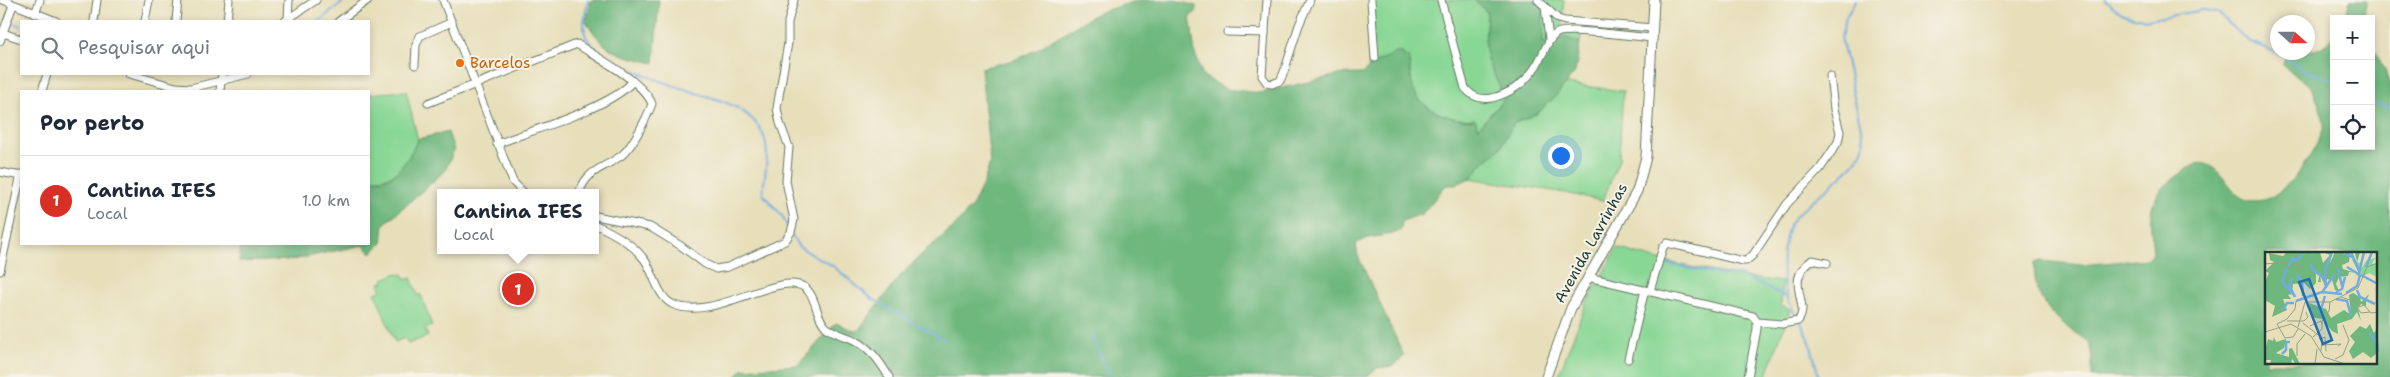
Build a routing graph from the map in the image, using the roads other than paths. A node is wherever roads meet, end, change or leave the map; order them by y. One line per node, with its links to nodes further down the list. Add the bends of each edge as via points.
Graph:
1 (3, 0): 18 (street)
2 (40, 0): 20 (street)
3 (97, 0): 22 (street)
4 (149, 0): 23 (street)
5 (178, 0): 24 (street)
6 (229, 0): 25 (street)
7 (289, 0): 26 (street)
8 (316, 0): 26 (street)
9 (368, 0): 27 (street)
10 (443, 0): 28 (street)
11 (794, 0): 56 (street, via 778,101 780,123 789,147 787,189 794,220 785,241 728,267 716,269 650,227)
12 (1267, 0): 32 (street)
13 (1310, 0): 32 (street, via 1284,72 1276,84 1267,83 1262,76)
14 (1371, 0): 37 (street)
15 (1441, 0): 35 (street, via 1465,88 1477,98 1496,97 1524,82)
16 (1538, 0): 19 (street)
17 (1654, 0): 29 (street, Avenida Lavrinhas)
18 (13, 6): 20 (street); 30 (street)
19 (1545, 7): 29 (street, via 1565,22); 35 (street)
20 (35, 14): 21 (street)
21 (53, 20)
22 (94, 20)
23 (145, 20)
24 (176, 20)
25 (227, 20)
26 (286, 20)
27 (339, 20)
28 (452, 22): 38 (street, via 420,36); 46 (street)
29 (1653, 28): 34 (street, Avenida Lavrinhas)
30 (3, 30): 33 (street); 36 (street)
31 (1227, 32): 32 (street)
32 (1265, 33)
33 (20, 38)
34 (1653, 38): 35 (street, via 1565,31); 60 (street, Avenida Lavrinhas, via 1646,147 1637,191)
35 (1549, 40)
36 (0, 41)
37 (1375, 58)
38 (415, 65)
39 (47, 75): 47 (street)
40 (133, 75): 44 (street, via 176,87 190,88)
41 (222, 75): 44 (street)
42 (245, 75): 44 (street)
43 (1830, 76): 61 (street, via 1840,132 1838,142 1820,169 1787,204 1753,255 1743,261 1667,243)
44 (221, 82): 48 (street)
45 (632, 82): 46 (street, via 577,44); 50 (street, via 607,101); 55 (street, via 650,98 649,112 624,154 593,171)
46 (475, 84): 49 (street); 50 (street)
47 (42, 90)
48 (220, 90)
49 (428, 104)
50 (498, 144): 54 (street, via 513,182)
51 (0, 172): 52 (street)
52 (20, 176)
53 (20, 181): 59 (street)
54 (520, 189)
55 (582, 189)
56 (599, 217)
57 (599, 226): 64 (street, via 636,250 645,260 666,300 680,307 726,303 788,283 803,286 812,296 827,327 870,349)
58 (1827, 263): 62 (street, via 1812,260 1799,276 1797,288 1802,312 1796,321)
59 (0, 271)
60 (1588, 277): 61 (street); 65 (street, Avenida Lavrinhas, via 1565,322)
61 (1647, 291): 62 (street, via 1750,314); 63 (street)
62 (1757, 322): 66 (street)
63 (1628, 359)
64 (889, 377)
65 (1546, 377)
66 (1748, 377)

